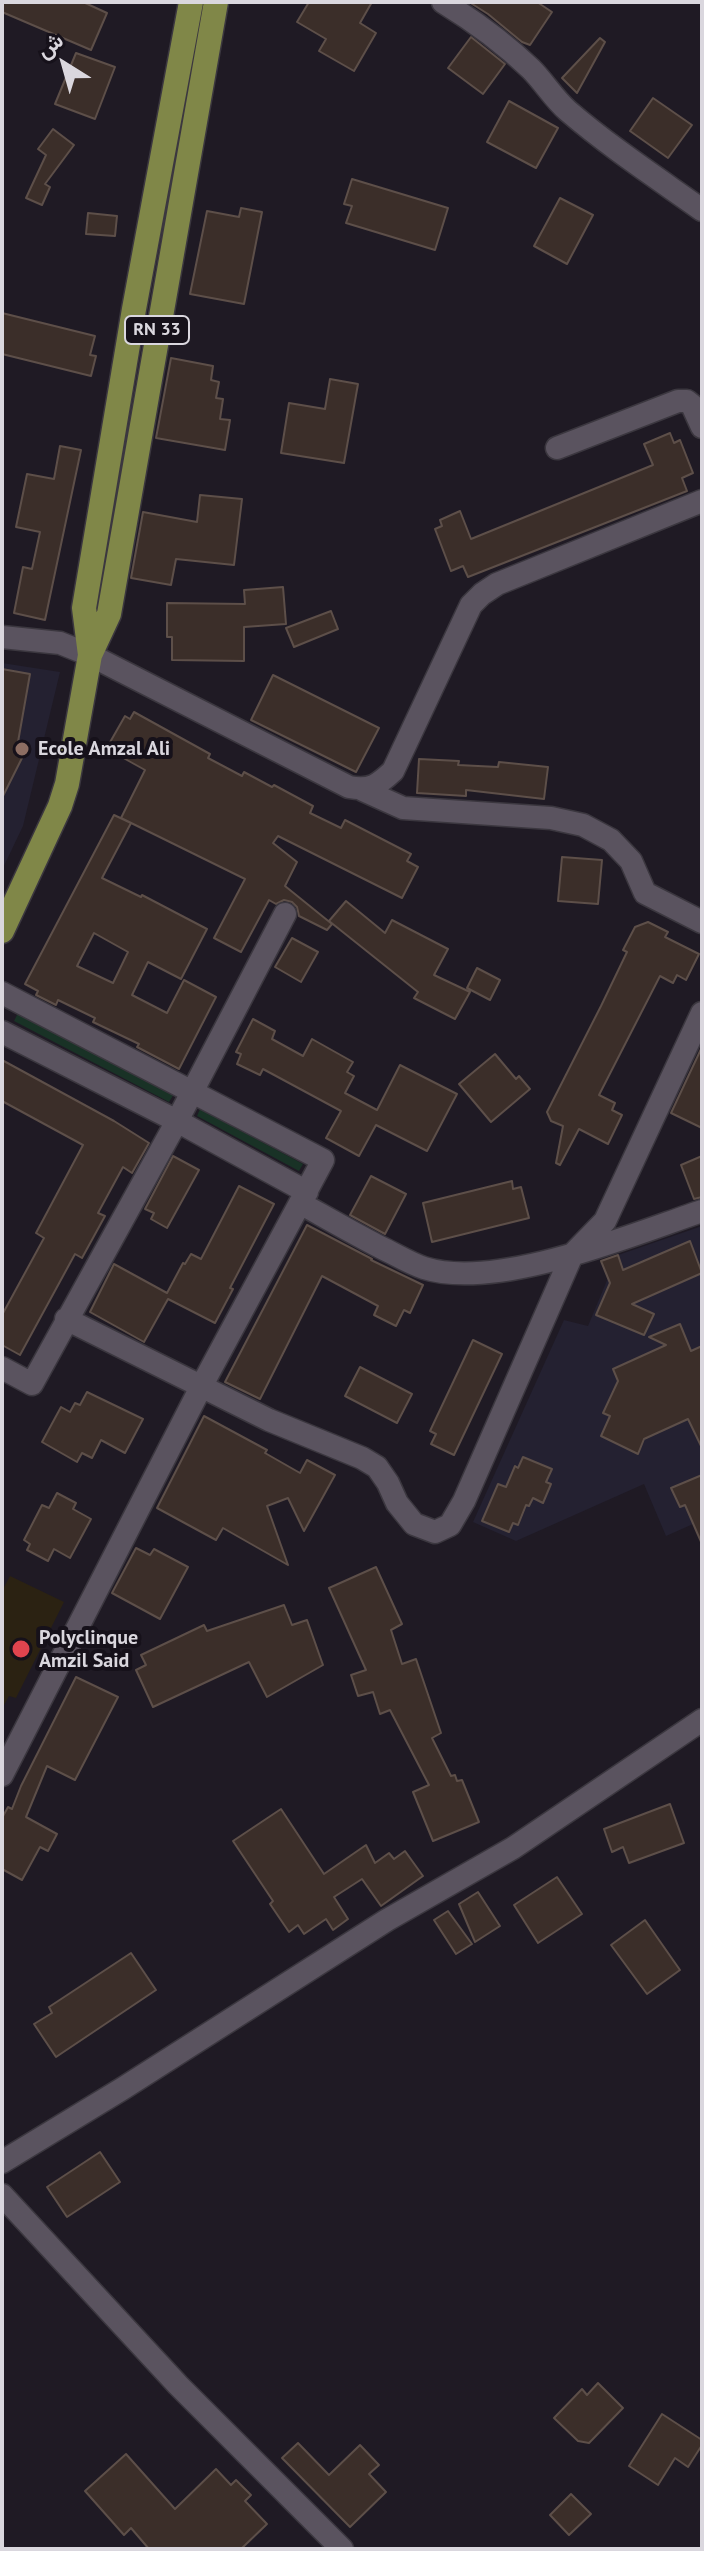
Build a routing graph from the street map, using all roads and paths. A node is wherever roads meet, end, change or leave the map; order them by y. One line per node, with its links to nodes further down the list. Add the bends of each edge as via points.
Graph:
1 (191, 2): 9 (main road, RN 33, via 84,608)
2 (216, 2): 9 (main road, RN 33, via 109,614)
3 (443, 2): 4 (street, via 498,41 601,138)
4 (702, 210)
5 (702, 427): 6 (street, via 692,405 678,401)
6 (557, 448)
7 (702, 501): 10 (street, via 482,594 471,605 393,771)
8 (2, 637): 9 (street, via 60,643)
9 (90, 655): 10 (street); 13 (main road, RN 33, via 60,806)
10 (363, 790): 12 (street, via 403,808 583,825 611,840 631,861 645,893)
11 (285, 914): 17 (street)
12 (702, 922)
13 (2, 931)
14 (2, 993): 17 (street)
15 (702, 1013): 21 (street, via 605,1221)
16 (2, 1032): 18 (street)
17 (191, 1091): 18 (street); 19 (street, via 323,1160)
18 (177, 1121): 19 (street); 22 (street)
19 (303, 1198): 21 (street, via 427,1269 480,1272); 24 (street)
20 (702, 1211): 21 (street)
21 (572, 1255): 24 (street, via 464,1501 450,1525 435,1532 414,1524 377,1467)
22 (66, 1319): 23 (street, via 32,1384); 24 (street)
23 (2, 1368)
24 (201, 1387): 26 (street)
25 (702, 1720): 27 (street, via 513,1848 387,1920)
26 (2, 1775)
27 (2, 2162)
28 (2, 2195): 29 (street, via 178,2385)
29 (342, 2549)

